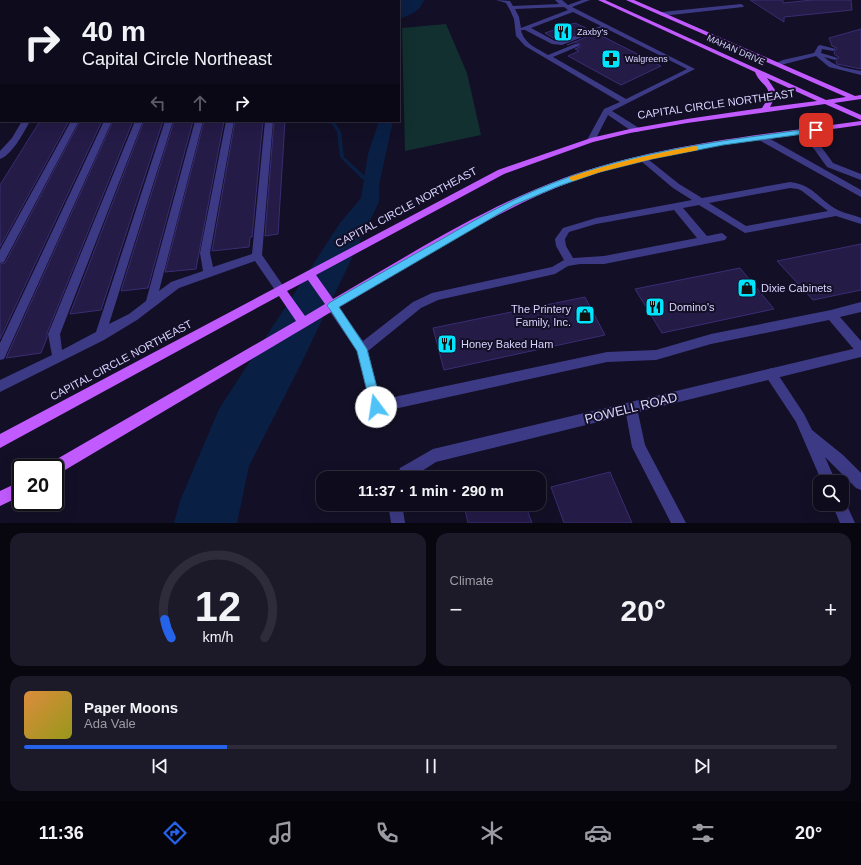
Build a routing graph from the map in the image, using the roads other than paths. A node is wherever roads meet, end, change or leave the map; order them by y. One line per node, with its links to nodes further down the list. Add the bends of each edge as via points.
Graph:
1 (499, 0): 8 (street, via 508,2)
2 (558, 0): 7 (street)
3 (587, 0): 7 (street)
4 (602, 0): 19 (main road, MAHAN DRIVE)
5 (629, 0): 9 (main road, MAHAN DRIVE)
6 (740, 6): 9 (street)
7 (569, 7): 8 (street); 10 (street); 11 (street)
8 (511, 8): 13 (street, via 517,20)
9 (662, 14): 18 (main road, MAHAN DRIVE)
10 (606, 26): 11 (street, via 562,43 554,43); 12 (street)
11 (526, 28): 13 (street)
12 (614, 30): 16 (street, via 568,51); 22 (street, via 692,69)
13 (517, 31): 16 (street, via 521,40)
14 (832, 49): 15 (street, via 820,47)
15 (816, 54): 17 (street); 18 (street); 20 (street, via 826,64)
16 (548, 57): 22 (street)
17 (836, 58)
18 (777, 64): 21 (main road, MAHAN DRIVE)
19 (752, 68): 23 (main road, MAHAN DRIVE); 25 (main road, via 770,84 773,91 772,100)
20 (861, 73)
21 (859, 98): 23 (main road, CAPITAL CIRCLE NORTHEAST)
22 (626, 102): 24 (street)
23 (828, 102): 25 (main road, CAPITAL CIRCLE NORTHEAST); 26 (main road, MAHAN DRIVE)
24 (606, 111): 36 (street); 39 (street)
25 (764, 111): 36 (main road, CAPITAL CIRCLE NORTHEAST)
26 (861, 118)
27 (25, 122): 40 (street, via 11,146)
28 (74, 122): 51 (street)
29 (108, 122): 64 (street)
30 (139, 122): 65 (street, via 54,334)
31 (169, 122): 61 (street)
32 (199, 122): 56 (street)
33 (230, 122): 53 (street, via 205,253)
34 (269, 122): 50 (street)
35 (861, 124): 37 (main road)
36 (636, 130): 39 (main road, CAPITAL CIRCLE NORTHEAST)
37 (802, 132): 38 (main road); 42 (street, via 817,146 830,165)
38 (762, 138): 41 (main road); 43 (street)
39 (591, 140): 54 (main road, CAPITAL CIRCLE NORTHEAST, via 501,172)
40 (0, 156)
41 (644, 159): 44 (street); 57 (main road, via 598,170 511,203)
42 (861, 177)
43 (861, 194)
44 (700, 202): 45 (street); 46 (street, via 745,230); 46 (street, via 800,186)
45 (676, 206): 49 (street); 52 (street, via 596,221 566,230 560,239)
46 (836, 213): 47 (street)
47 (861, 221)
48 (722, 237): 49 (street)
49 (706, 241): 52 (street, via 604,260)
50 (257, 256): 53 (street); 55 (street)
51 (0, 259)
52 (570, 262): 62 (street, via 555,270 436,296 417,305)
53 (209, 273): 56 (street, via 175,285)
54 (310, 274): 55 (main road, CAPITAL CIRCLE NORTHEAST); 57 (main road)
55 (281, 290): 60 (main road); 70 (main road, CAPITAL CIRCLE NORTHEAST)
56 (152, 303): 61 (street)
57 (332, 306): 60 (main road); 62 (street)
58 (861, 307): 59 (street)
59 (831, 315): 62 (street, via 711,339 656,355 607,357 376,407); 63 (street)
60 (303, 322): 71 (main road)
61 (100, 336): 65 (street)
62 (362, 349)
63 (860, 353): 66 (street, POWELL ROAD)
64 (0, 355)
65 (58, 358): 67 (street)
66 (771, 374): 68 (street, POWELL ROAD); 69 (street, via 800,418)
67 (0, 386)
68 (631, 408): 72 (street, POWELL ROAD, via 433,456); 80 (street, via 639,447)
69 (807, 434): 73 (street); 74 (street)
70 (0, 441)
71 (64, 463)
72 (411, 471)
73 (826, 475)
74 (861, 483)
75 (12, 493): 76 (main road)
76 (0, 499)
77 (396, 511): 79 (street)
78 (842, 511): 81 (street)
79 (398, 523)
80 (678, 523)
81 (848, 523)

